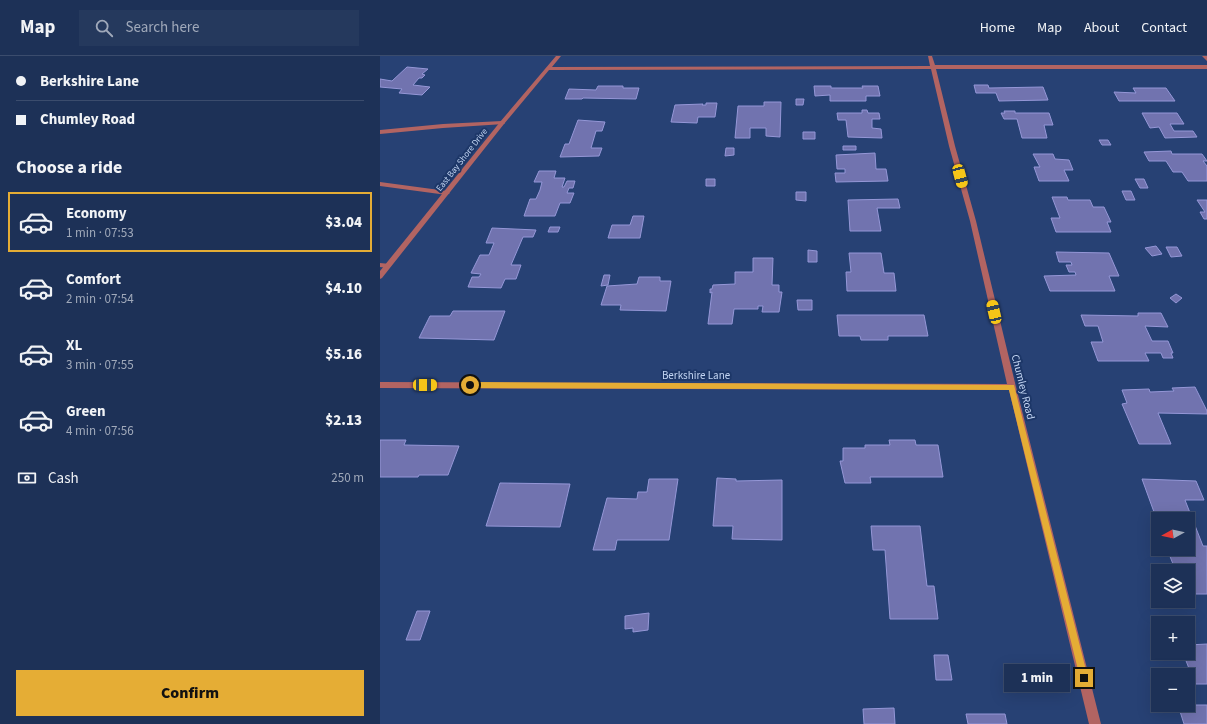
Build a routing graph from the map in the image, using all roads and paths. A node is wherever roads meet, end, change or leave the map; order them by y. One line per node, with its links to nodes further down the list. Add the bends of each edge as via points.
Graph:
1 (559, 56): 7 (street, East Bay Shore Drive)
2 (930, 56): 5 (street, Chumley Road)
3 (1204, 56): 4 (street)
4 (1207, 60)
5 (933, 66): 6 (street); 7 (street); 16 (street, Chumley Road)
6 (1207, 67)
7 (547, 69): 8 (street, East Bay Shore Drive)
8 (502, 123): 9 (street); 11 (street, East Bay Shore Drive)
9 (380, 132)
10 (380, 184): 11 (street)
11 (448, 193): 13 (street, East Bay Shore Drive)
12 (380, 265): 13 (street)
13 (388, 266): 14 (street, East Bay Shore Drive)
14 (380, 276)
15 (380, 385): 16 (street, Berkshire Lane)
16 (1012, 387): 17 (street, Chumley Road)
17 (1096, 724)

